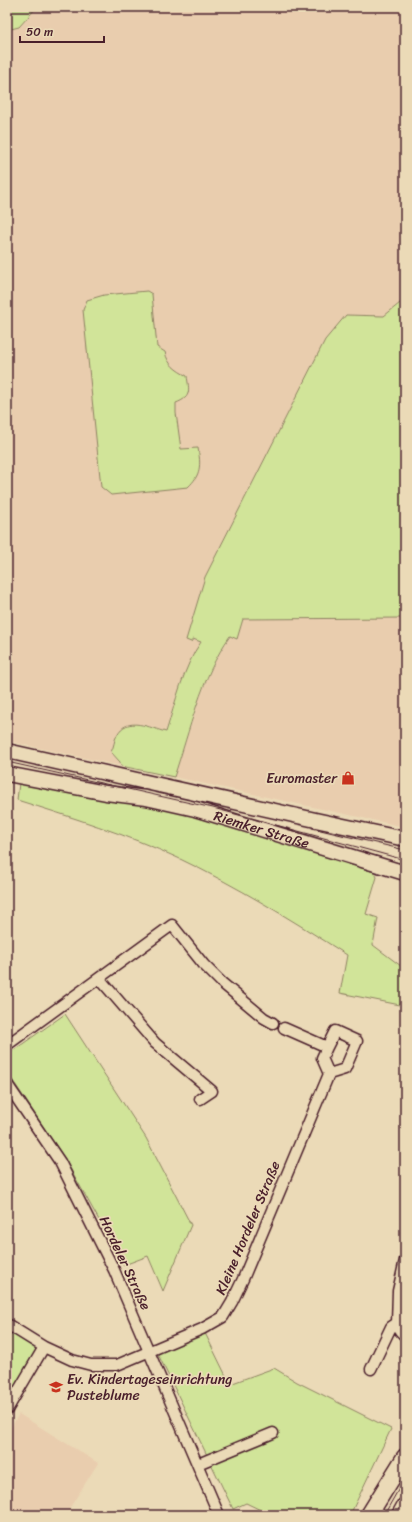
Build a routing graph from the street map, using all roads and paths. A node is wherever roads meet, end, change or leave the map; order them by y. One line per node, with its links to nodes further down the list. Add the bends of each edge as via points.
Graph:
1 (7, 751): 3 (main road, Riemker Straße)
2 (7, 774): 4 (main road, Riemker Straße, via 194,809)
3 (405, 839)
4 (405, 873)
5 (99, 978): 6 (street, via 172,925 222,983); 8 (street); 12 (street, via 155,1043 212,1091)
6 (273, 1023)
7 (284, 1028): 9 (street)
8 (7, 1045)
9 (327, 1046): 10 (street, via 322,1058); 10 (street, via 335,1031 357,1041 345,1069)
10 (329, 1074): 18 (street, Kleine Hordeler Straße, via 232,1302 223,1317)
11 (7, 1084): 18 (street, Hordeler Straße, via 60,1162 114,1270)
12 (200, 1099)
13 (405, 1260): 14 (street, via 398,1291)
14 (397, 1323): 16 (street); 19 (street, via 392,1327)
15 (7, 1324): 17 (street, Kleine Hordeler Straße)
16 (405, 1336)
17 (44, 1347): 18 (street, Kleine Hordeler Straße, via 72,1360 91,1365 117,1365); 20 (street)
18 (149, 1352): 23 (street, Hordeler Straße)
19 (371, 1369)
20 (7, 1410)
21 (273, 1433): 23 (street)
22 (405, 1457): 26 (main road)
23 (198, 1464): 25 (street, Hordeler Straße)
24 (405, 1506): 27 (main road)
25 (219, 1515)
26 (369, 1515)
27 (400, 1515)

